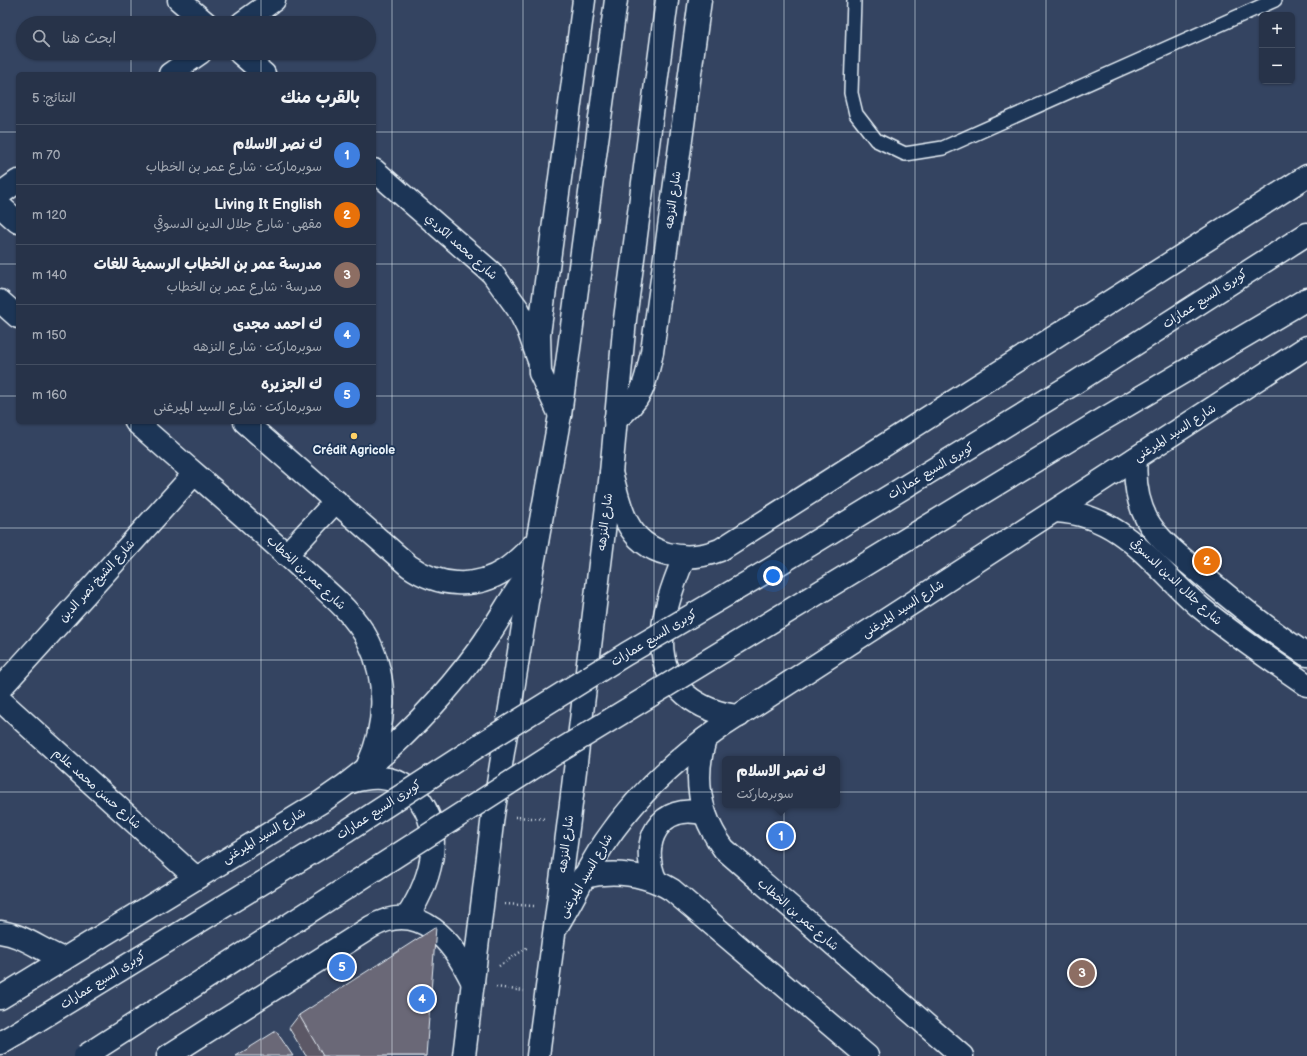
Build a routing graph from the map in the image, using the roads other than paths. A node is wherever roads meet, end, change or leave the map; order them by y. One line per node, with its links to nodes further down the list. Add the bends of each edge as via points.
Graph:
1 (179, 0): 9 (main road)
2 (274, 0): 10 (main road)
3 (584, 0): 26 (main road, via 541,321)
4 (616, 0): 27 (main road)
5 (667, 0): 28 (main road, via 625,319)
6 (700, 0): 28 (main road, شارع النزهه, via 652,352 639,397 631,408)
7 (854, 0): 8 (lane, via 851,93 856,114 876,140 905,154 943,148)
8 (1275, 0)
9 (198, 16)
10 (252, 16)
11 (190, 60): 13 (main road)
12 (248, 60): 14 (main road)
13 (173, 72)
14 (262, 72)
15 (376, 172): 26 (main road, شارع محمد الكردي, via 492,273 518,309)
16 (1307, 176): 38 (main road, via 720,550)
17 (16, 183): 18 (main road)
18 (0, 194)
19 (0, 206): 20 (main road)
20 (16, 220)
21 (1307, 234): 57 (main road, كوبرى السبع عمارات, bridge, via 1073,384 613,663 347,831)
22 (1307, 299): 58 (main road, bridge, via 1097,423 642,700)
23 (0, 302): 24 (main road)
24 (16, 315)
25 (1307, 347): 31 (main road, شارع السيد الميرغنى)
26 (539, 360): 27 (main road, via 544,384)
27 (560, 415): 36 (main road)
28 (615, 420): 32 (main road, شارع النزهه)
29 (138, 424): 33 (main road, شارع عمر بن الخطاب)
30 (247, 424): 34 (main road)
31 (1136, 458): 35 (main road, شارع السيد الميرغنى); 40 (main road, شارع جلال الدين الدسوقي, via 1135,480 1139,501 1148,521 1161,538 1219,590)
32 (611, 473): 38 (main road, via 622,512 640,539 658,551); 52 (main road, شارع النزهه)
33 (194, 474): 37 (main road, شارع عمر بن الخطاب); 42 (main road, شارع الشيخ نصر الدين)
34 (336, 501): 36 (main road, via 409,566 421,574 448,582 477,582 490,578 515,563); 37 (main road)
35 (1056, 510): 41 (main road, شارع جلال الدين الدسوقي, via 1093,517 1116,529 1220,623); 44 (main road, شارع السيد الميرغنى)
36 (537, 541): 39 (main road)
37 (286, 555): 46 (main road, شارع عمر بن الخطاب, via 348,612 360,627 376,660 381,678 382,716 379,735)
38 (684, 558): 44 (main road, via 671,594 662,633 668,670 691,700 714,712)
39 (532, 570): 46 (main road, شارع السيد الميرغنى, via 481,646 446,691 407,732); 55 (main road, via 493,815)
40 (1307, 655)
41 (1305, 682)
42 (0, 689)
43 (0, 700): 48 (main road, شارع حسن محمد علام)
44 (739, 716): 45 (main road, شارع السيد الميرغنى)
45 (705, 739): 47 (main road, شارع عمر بن الخطاب, via 698,782); 49 (main road, شارع السيد الميرغنى, via 672,764 629,809 604,842)
46 (358, 776): 48 (main road, شارع السيد الميرغنى, via 321,802); 51 (main road, via 396,782 416,795 429,814 434,836 430,868 421,894)
47 (705, 814): 50 (main road, via 680,812 659,825 651,839 648,856); 63 (main road, شارع عمر بن الخطاب, via 713,832 730,856)
48 (195, 878): 54 (main road, شارع السيد الميرغنى)
49 (583, 878): 50 (main road, via 620,873); 52 (main road, شارع السيد الميرغنى, via 569,907)
50 (656, 881): 62 (main road, via 680,895)
51 (407, 918): 55 (main road, via 425,923 447,942); 59 (main road, via 398,917 380,922)
52 (556, 918): 61 (main road, شارع النزهه)
53 (0, 932): 54 (main road, via 24,938 44,951)
54 (64, 959): 56 (main road, شارع السيد الميرغنى)
55 (474, 983): 60 (main road)
56 (0, 998)
57 (0, 1043)
58 (85, 1056)
59 (168, 1056)
60 (464, 1056)
61 (538, 1056)
62 (867, 1056)
63 (962, 1056)

